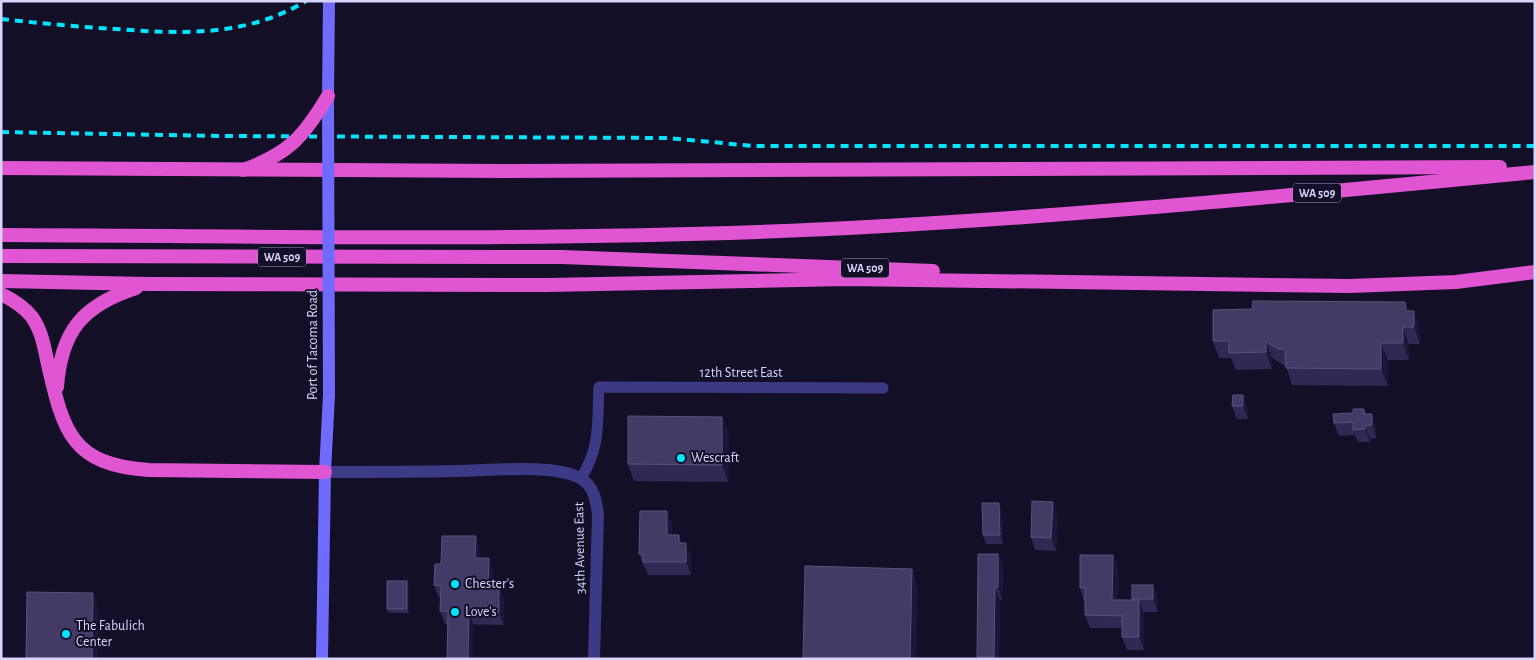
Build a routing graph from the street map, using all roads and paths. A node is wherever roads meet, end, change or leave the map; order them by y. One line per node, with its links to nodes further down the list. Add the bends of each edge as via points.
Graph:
1 (329, 1): 2 (main road, Port of Tacoma Road)
2 (328, 96): 5 (highway, bridge, via 313,121 294,142 280,154); 6 (main road, Port of Tacoma Road, bridge)
3 (1535, 166): 6 (highway)
4 (1, 168): 5 (highway)
5 (243, 170): 6 (highway, bridge)
6 (328, 170): 17 (main road, Port of Tacoma Road, bridge, via 329,395)
7 (1535, 172): 8 (highway, WA 509, via 999,220 758,232 562,236)
8 (1, 235)
9 (1, 256): 12 (highway, WA 509, via 562,257)
10 (1535, 272): 12 (highway, WA 509, via 1456,282 1380,286)
11 (1, 281): 13 (highway)
12 (1168, 282): 13 (highway, via 846,279 548,285)
13 (148, 284): 16 (highway, via 104,300 73,328 59,370)
14 (1, 294): 16 (highway, via 21,306 39,329)
15 (883, 388): 18 (street, 12th Street East, via 599,387 596,444 592,460)
16 (58, 406): 17 (highway, via 73,440 90,455 108,464 149,470)
17 (324, 472): 18 (street, via 528,470); 19 (main road, Port of Tacoma Road)
18 (581, 478): 20 (street, 34th Avenue East, via 591,486 598,514)
19 (322, 659)
20 (594, 659)

